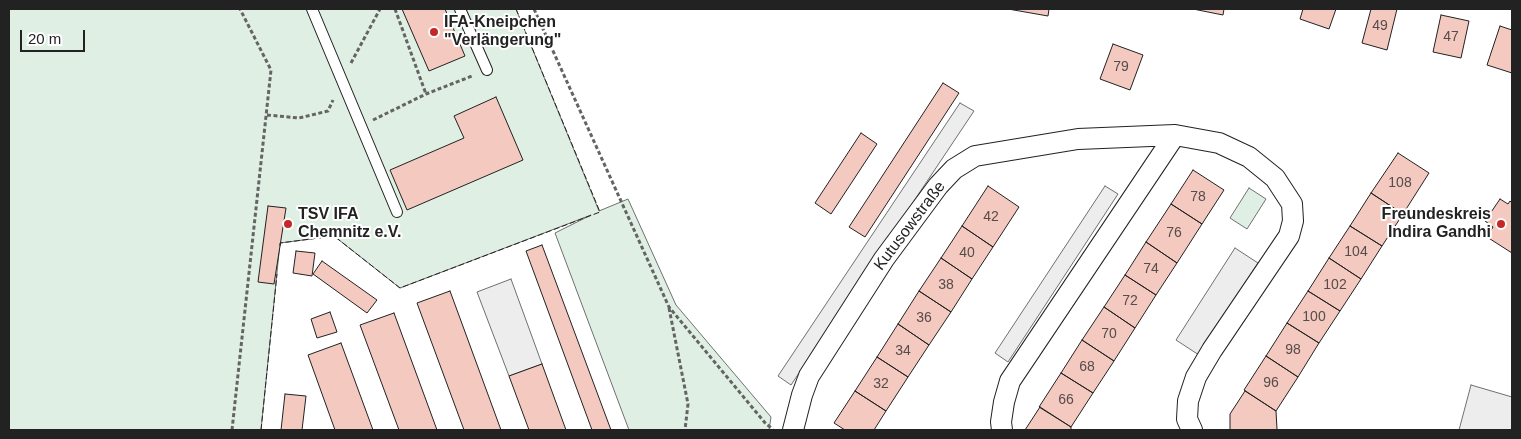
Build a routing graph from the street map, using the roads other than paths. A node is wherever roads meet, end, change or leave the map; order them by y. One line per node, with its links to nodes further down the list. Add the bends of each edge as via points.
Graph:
1 (312, 9): 5 (lane)
2 (460, 9): 3 (lane)
3 (487, 70)
4 (1175, 136): 6 (street, Kutusowstraße, via 1078,139 975,156 954,169 884,259 809,376); 7 (street, via 1010,381 1004,402); 8 (street, Kutusowstraße, via 1219,143 1249,157 1275,178 1292,204 1293,220 1289,236 1196,377 1188,401 1187,419)
5 (397, 212)
6 (793, 430)
7 (1002, 430)
8 (1192, 430)

